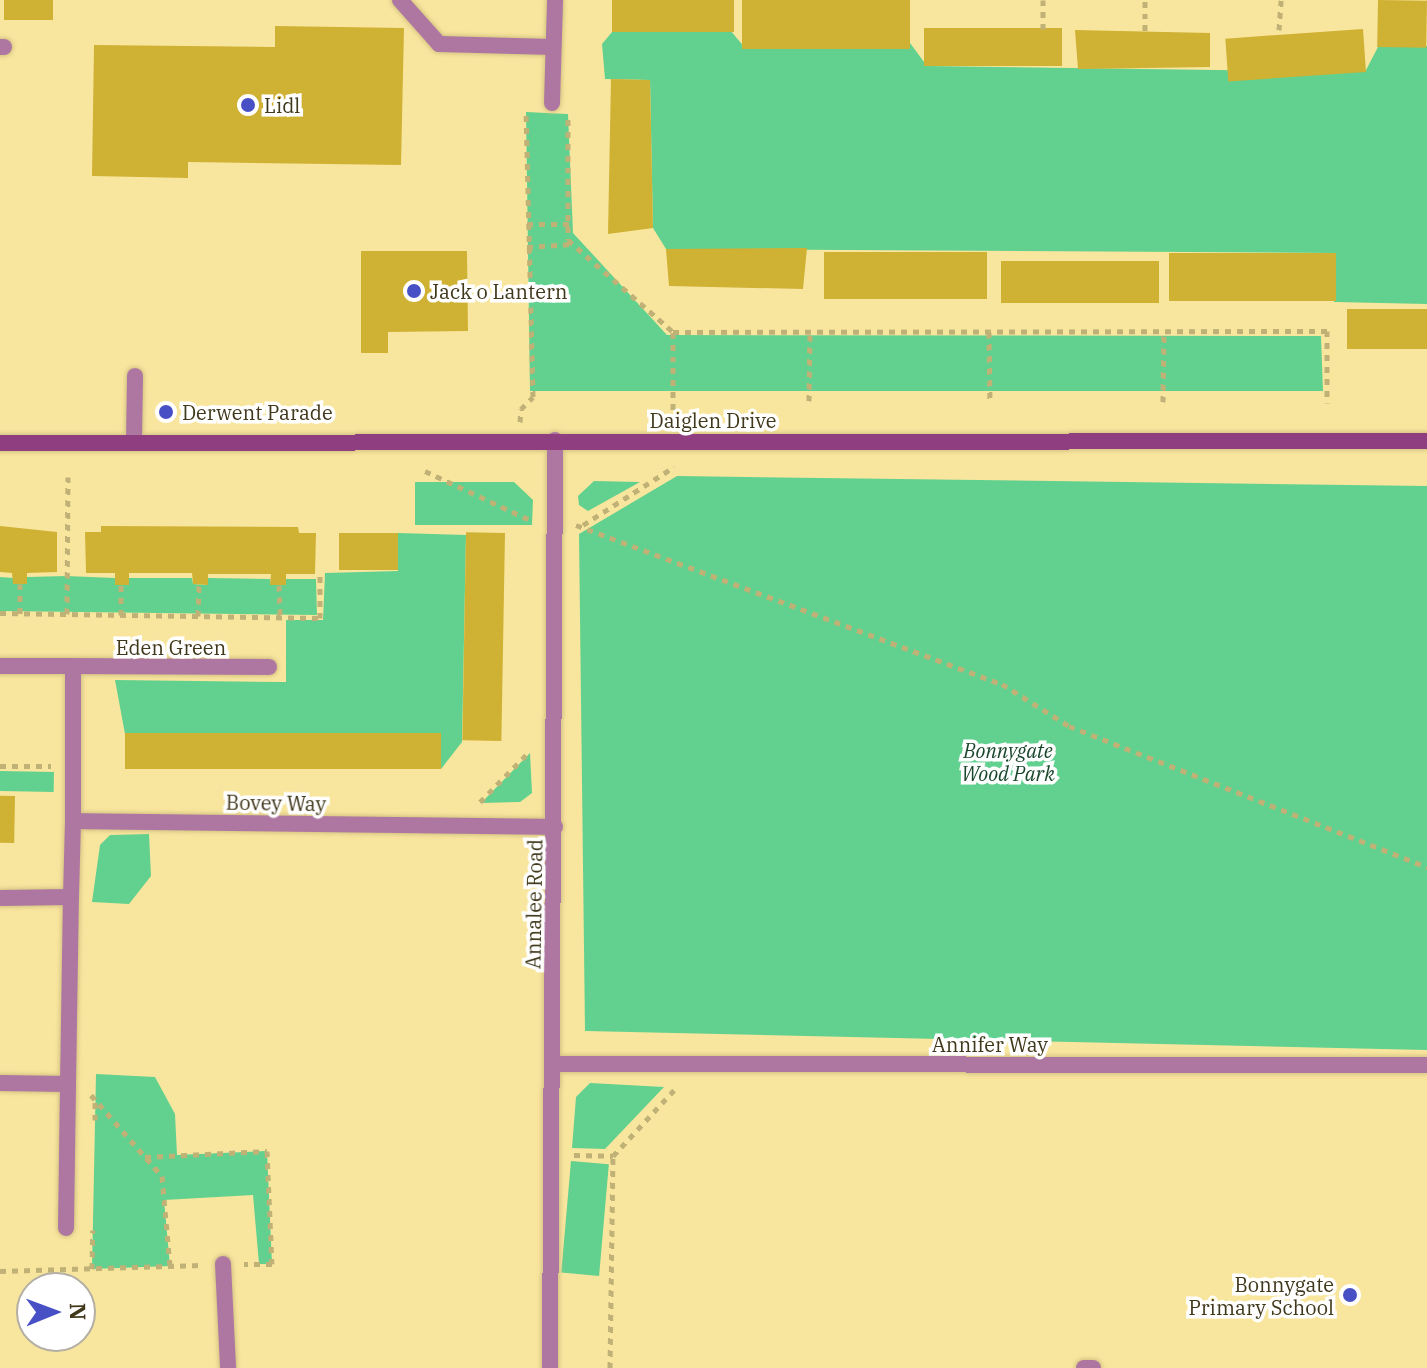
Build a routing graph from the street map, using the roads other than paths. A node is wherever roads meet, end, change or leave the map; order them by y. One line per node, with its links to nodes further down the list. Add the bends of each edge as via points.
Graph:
1 (400, 0): 3 (street, via 439,44)
2 (555, 0): 3 (street)
3 (553, 47): 4 (street)
4 (552, 103)
5 (135, 376): 7 (street)
6 (555, 440): 7 (street, Daiglen Drive); 8 (street, Daiglen Drive); 14 (street, Annalee Road)
7 (134, 441): 9 (street, Daiglen Drive)
8 (1427, 441)
9 (0, 443)
10 (0, 666): 11 (street, Eden Green)
11 (73, 666): 12 (street, Eden Green); 13 (street)
12 (269, 667)
13 (73, 821): 14 (street, Bovey Way); 15 (street)
14 (555, 827): 17 (street, Annalee Road)
15 (71, 897): 16 (street); 20 (street)
16 (0, 898)
17 (552, 1064): 18 (street, Annifer Way); 24 (street, Annalee Road)
18 (1427, 1065)
19 (0, 1083): 20 (street)
20 (68, 1084): 21 (street)
21 (66, 1228)
22 (223, 1264): 23 (street)
23 (228, 1368)
24 (550, 1368)
25 (1084, 1368): 26 (street)
26 (1093, 1368)

